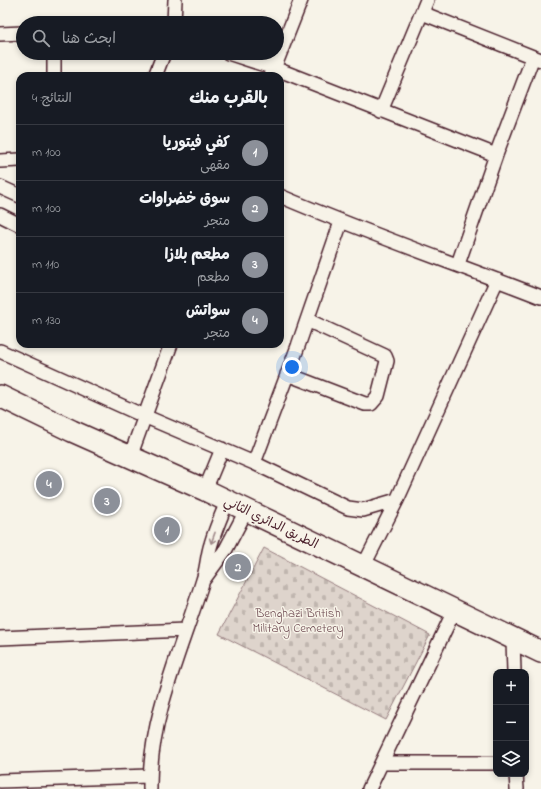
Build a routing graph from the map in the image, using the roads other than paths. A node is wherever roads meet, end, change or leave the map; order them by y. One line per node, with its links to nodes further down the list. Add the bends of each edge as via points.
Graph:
1 (175, 0): 5 (street)
2 (301, 0): 8 (street)
3 (427, 0): 4 (street)
4 (422, 13): 9 (street); 18 (street)
5 (174, 16)
6 (16, 33): 7 (street)
7 (0, 34)
8 (284, 42)
9 (537, 59): 19 (street)
10 (54, 60): 14 (street)
11 (161, 60): 15 (street)
12 (244, 60): 16 (street)
13 (277, 60): 16 (street)
14 (54, 72)
15 (157, 72)
16 (272, 72)
17 (284, 76): 18 (street)
18 (381, 111): 19 (street)
19 (496, 155): 28 (street)
20 (16, 160): 21 (street)
21 (0, 161)
22 (0, 187): 23 (street)
23 (16, 194)
24 (284, 198): 26 (street)
25 (0, 215): 27 (street)
26 (341, 222): 28 (street); 31 (street)
27 (16, 223)
28 (458, 264): 29 (street)
29 (497, 280): 30 (street); 41 (street)
30 (541, 297)
31 (307, 320): 34 (street); 34 (street, via 385,356 387,361 378,396 371,404 365,404)
32 (170, 348): 36 (street)
33 (0, 350): 36 (street)
34 (287, 374): 39 (street)
35 (0, 396): 38 (main road, الطريق الدائري الثاني)
36 (144, 416): 37 (street); 38 (street)
37 (222, 450): 39 (street); 40 (street)
38 (130, 457): 40 (main road, الطريق الدائري الثاني)
39 (254, 463): 41 (street, via 348,508 363,510)
40 (205, 490): 42 (main road, الطريق الدائري الثاني)
41 (397, 500): 44 (street)
42 (227, 502): 43 (main road, الطريق الدائري الثاني); 45 (street, one-way to 45, via 211,542)
43 (246, 510): 44 (main road, الطريق الدائري الثاني); 45 (street, via 226,550)
44 (363, 567): 46 (main road, الطريق الدائري الثاني)
45 (204, 579): 47 (street)
46 (454, 611): 49 (main road, الطريق الدائري الثاني); 52 (street)
47 (185, 630): 48 (street); 57 (street, via 157,724)
48 (0, 638)
49 (513, 640): 50 (main road, الطريق الدائري الثاني); 51 (street)
50 (541, 652)
51 (514, 669)
52 (383, 763): 53 (street); 59 (street)
53 (493, 763)
54 (127, 777): 56 (street); 57 (street); 58 (street)
55 (516, 777): 60 (street)
56 (0, 781)
57 (150, 782)
58 (120, 789)
59 (369, 789)
60 (516, 789)

